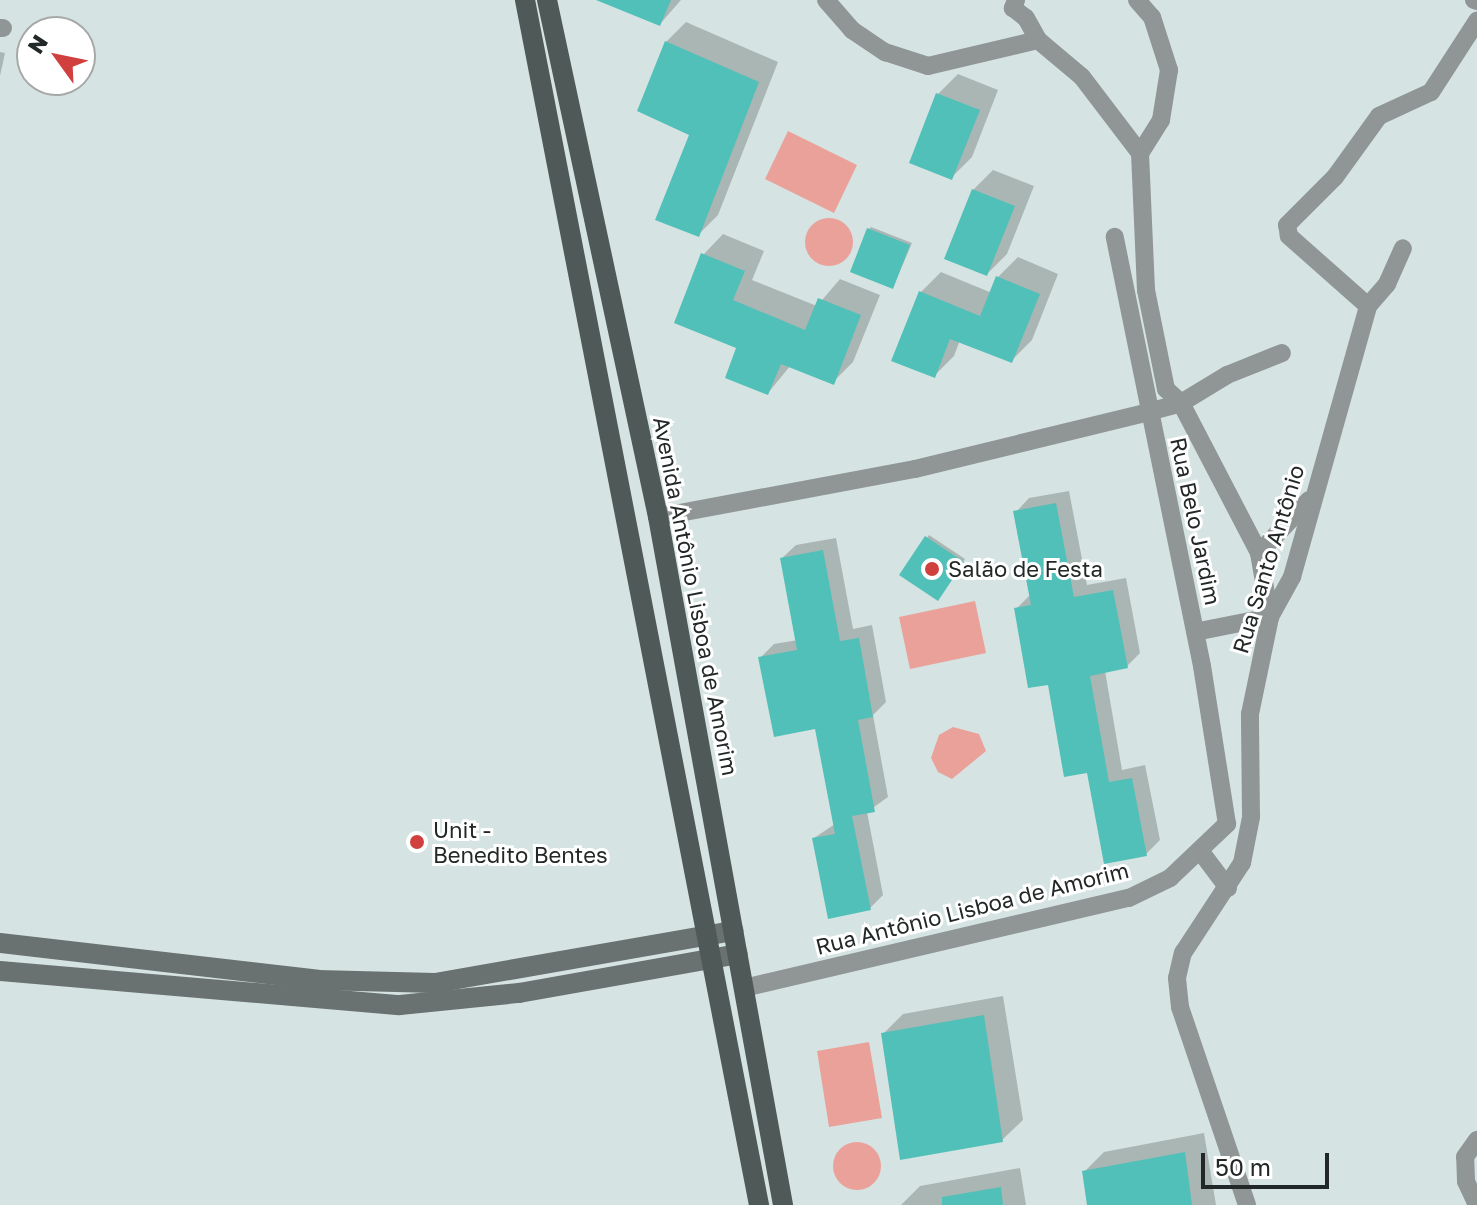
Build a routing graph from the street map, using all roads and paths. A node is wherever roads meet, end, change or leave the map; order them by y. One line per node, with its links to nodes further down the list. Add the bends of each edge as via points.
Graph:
1 (525, 0): 23 (main road)
2 (547, 0): 16 (main road, Avenida Antônio Lisboa de Amorim)
3 (826, 0): 7 (street, via 852,30 885,52 928,66)
4 (1016, 0): 7 (street, via 1013,8 1026,18)
5 (1137, 0): 8 (street, via 1152,17 1169,70 1161,120)
6 (1477, 21): 11 (street, via 1431,92 1379,116 1335,177 1287,225 1289,236)
7 (1038, 40): 8 (street, via 1082,77)
8 (1140, 153): 13 (street, Rua Belo Jardim, via 1146,290 1166,389)
9 (1115, 237): 14 (street, Rua Belo Jardim)
10 (1403, 248): 11 (street, Rua Santo Antônio, via 1387,284)
11 (1368, 306): 15 (street, Rua Santo Antônio)
12 (1282, 353): 13 (street, via 1227,375)
13 (1181, 403): 14 (street); 17 (street, Rua Belo Jardim)
14 (1148, 412): 16 (street, via 915,469); 19 (street, Rua Belo Jardim)
15 (1311, 498): 17 (street); 18 (street, Rua Santo Antônio, via 1292,577)
16 (658, 517): 22 (main road, Avenida Antônio Lisboa de Amorim)
17 (1259, 553): 18 (street, Rua Belo Jardim)
18 (1270, 617): 19 (street); 21 (street, Rua Santo Antônio, via 1250,714 1249,838)
19 (1195, 632): 20 (street, Rua Belo Jardim, via 1228,812 1222,834)
20 (1201, 852): 21 (street); 29 (street, Rua Antônio Lisboa de Amorim, via 1170,878 1129,898)
21 (1228, 888): 33 (street, Rua Santo Antônio, via 1183,953 1177,978 1180,1007)
22 (734, 931): 23 (street); 25 (main road, Avenida Antônio Lisboa de Amorim)
23 (708, 936): 26 (main road); 28 (street, via 435,983)
24 (0, 943): 28 (street)
25 (738, 954): 26 (street); 29 (main road, Avenida Antônio Lisboa de Amorim)
26 (711, 958): 28 (street, via 519,993 425,1004); 31 (main road)
27 (0, 971): 28 (street)
28 (281, 985)
29 (744, 988): 32 (main road, Avenida Antônio Lisboa de Amorim)
30 (1477, 1140): 34 (street, via 1465,1157 1466,1181)
31 (759, 1205)
32 (783, 1205)
33 (1247, 1205)
34 (1477, 1205)

